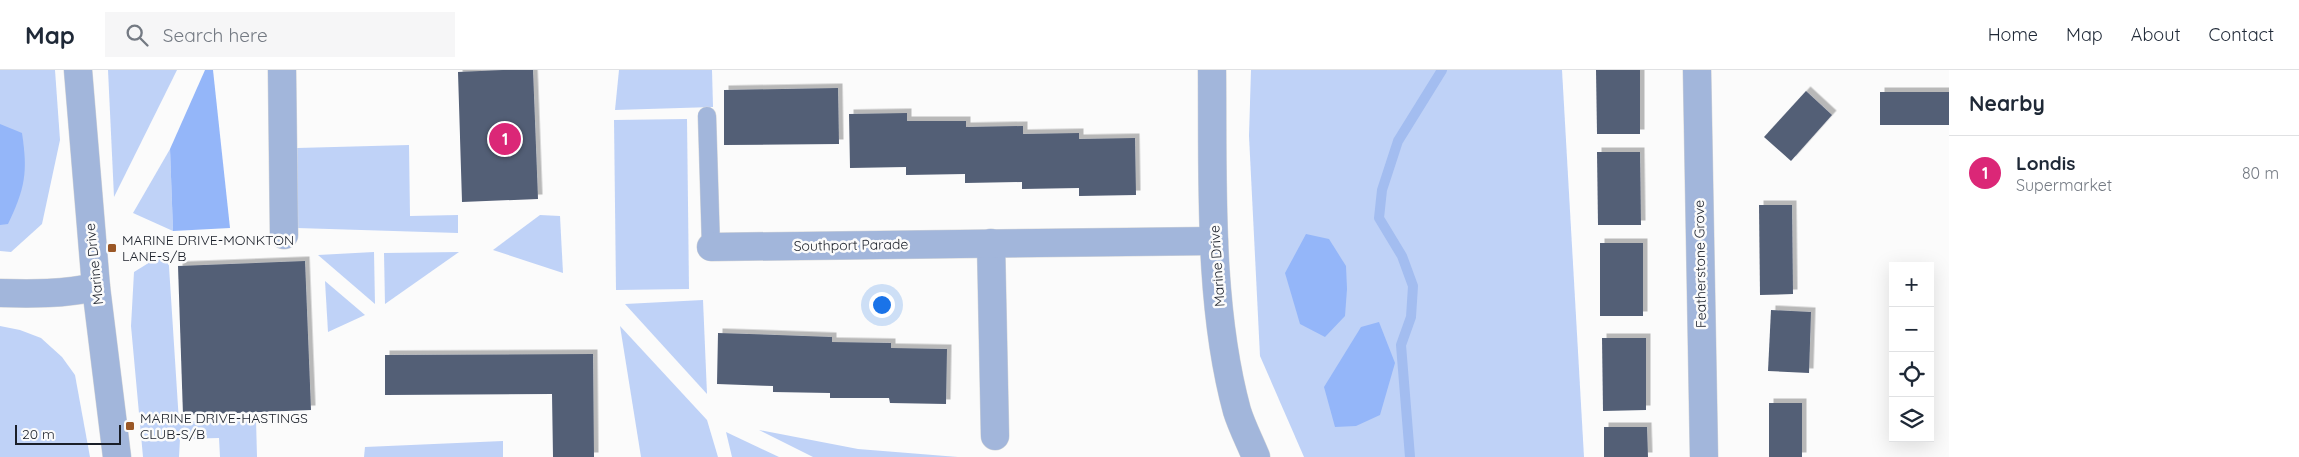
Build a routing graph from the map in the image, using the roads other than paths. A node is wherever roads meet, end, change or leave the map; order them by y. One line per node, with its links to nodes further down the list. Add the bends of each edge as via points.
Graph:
1 (78, 70): 10 (street, Marine Drive)
2 (282, 70): 6 (street)
3 (1212, 70): 7 (street, Marine Drive)
4 (1697, 70): 15 (street, Featherstone Grove)
5 (707, 116): 9 (lane)
6 (284, 235)
7 (1214, 241): 8 (street, Southport Parade); 14 (street, Marine Drive, via 1224,352 1238,413)
8 (991, 243): 9 (street, Southport Parade); 12 (street)
9 (711, 246)
10 (96, 287): 11 (street, via 79,291); 13 (street, Marine Drive)
11 (0, 293)
12 (995, 436)
13 (118, 457)
14 (1256, 457)
15 (1704, 457)

